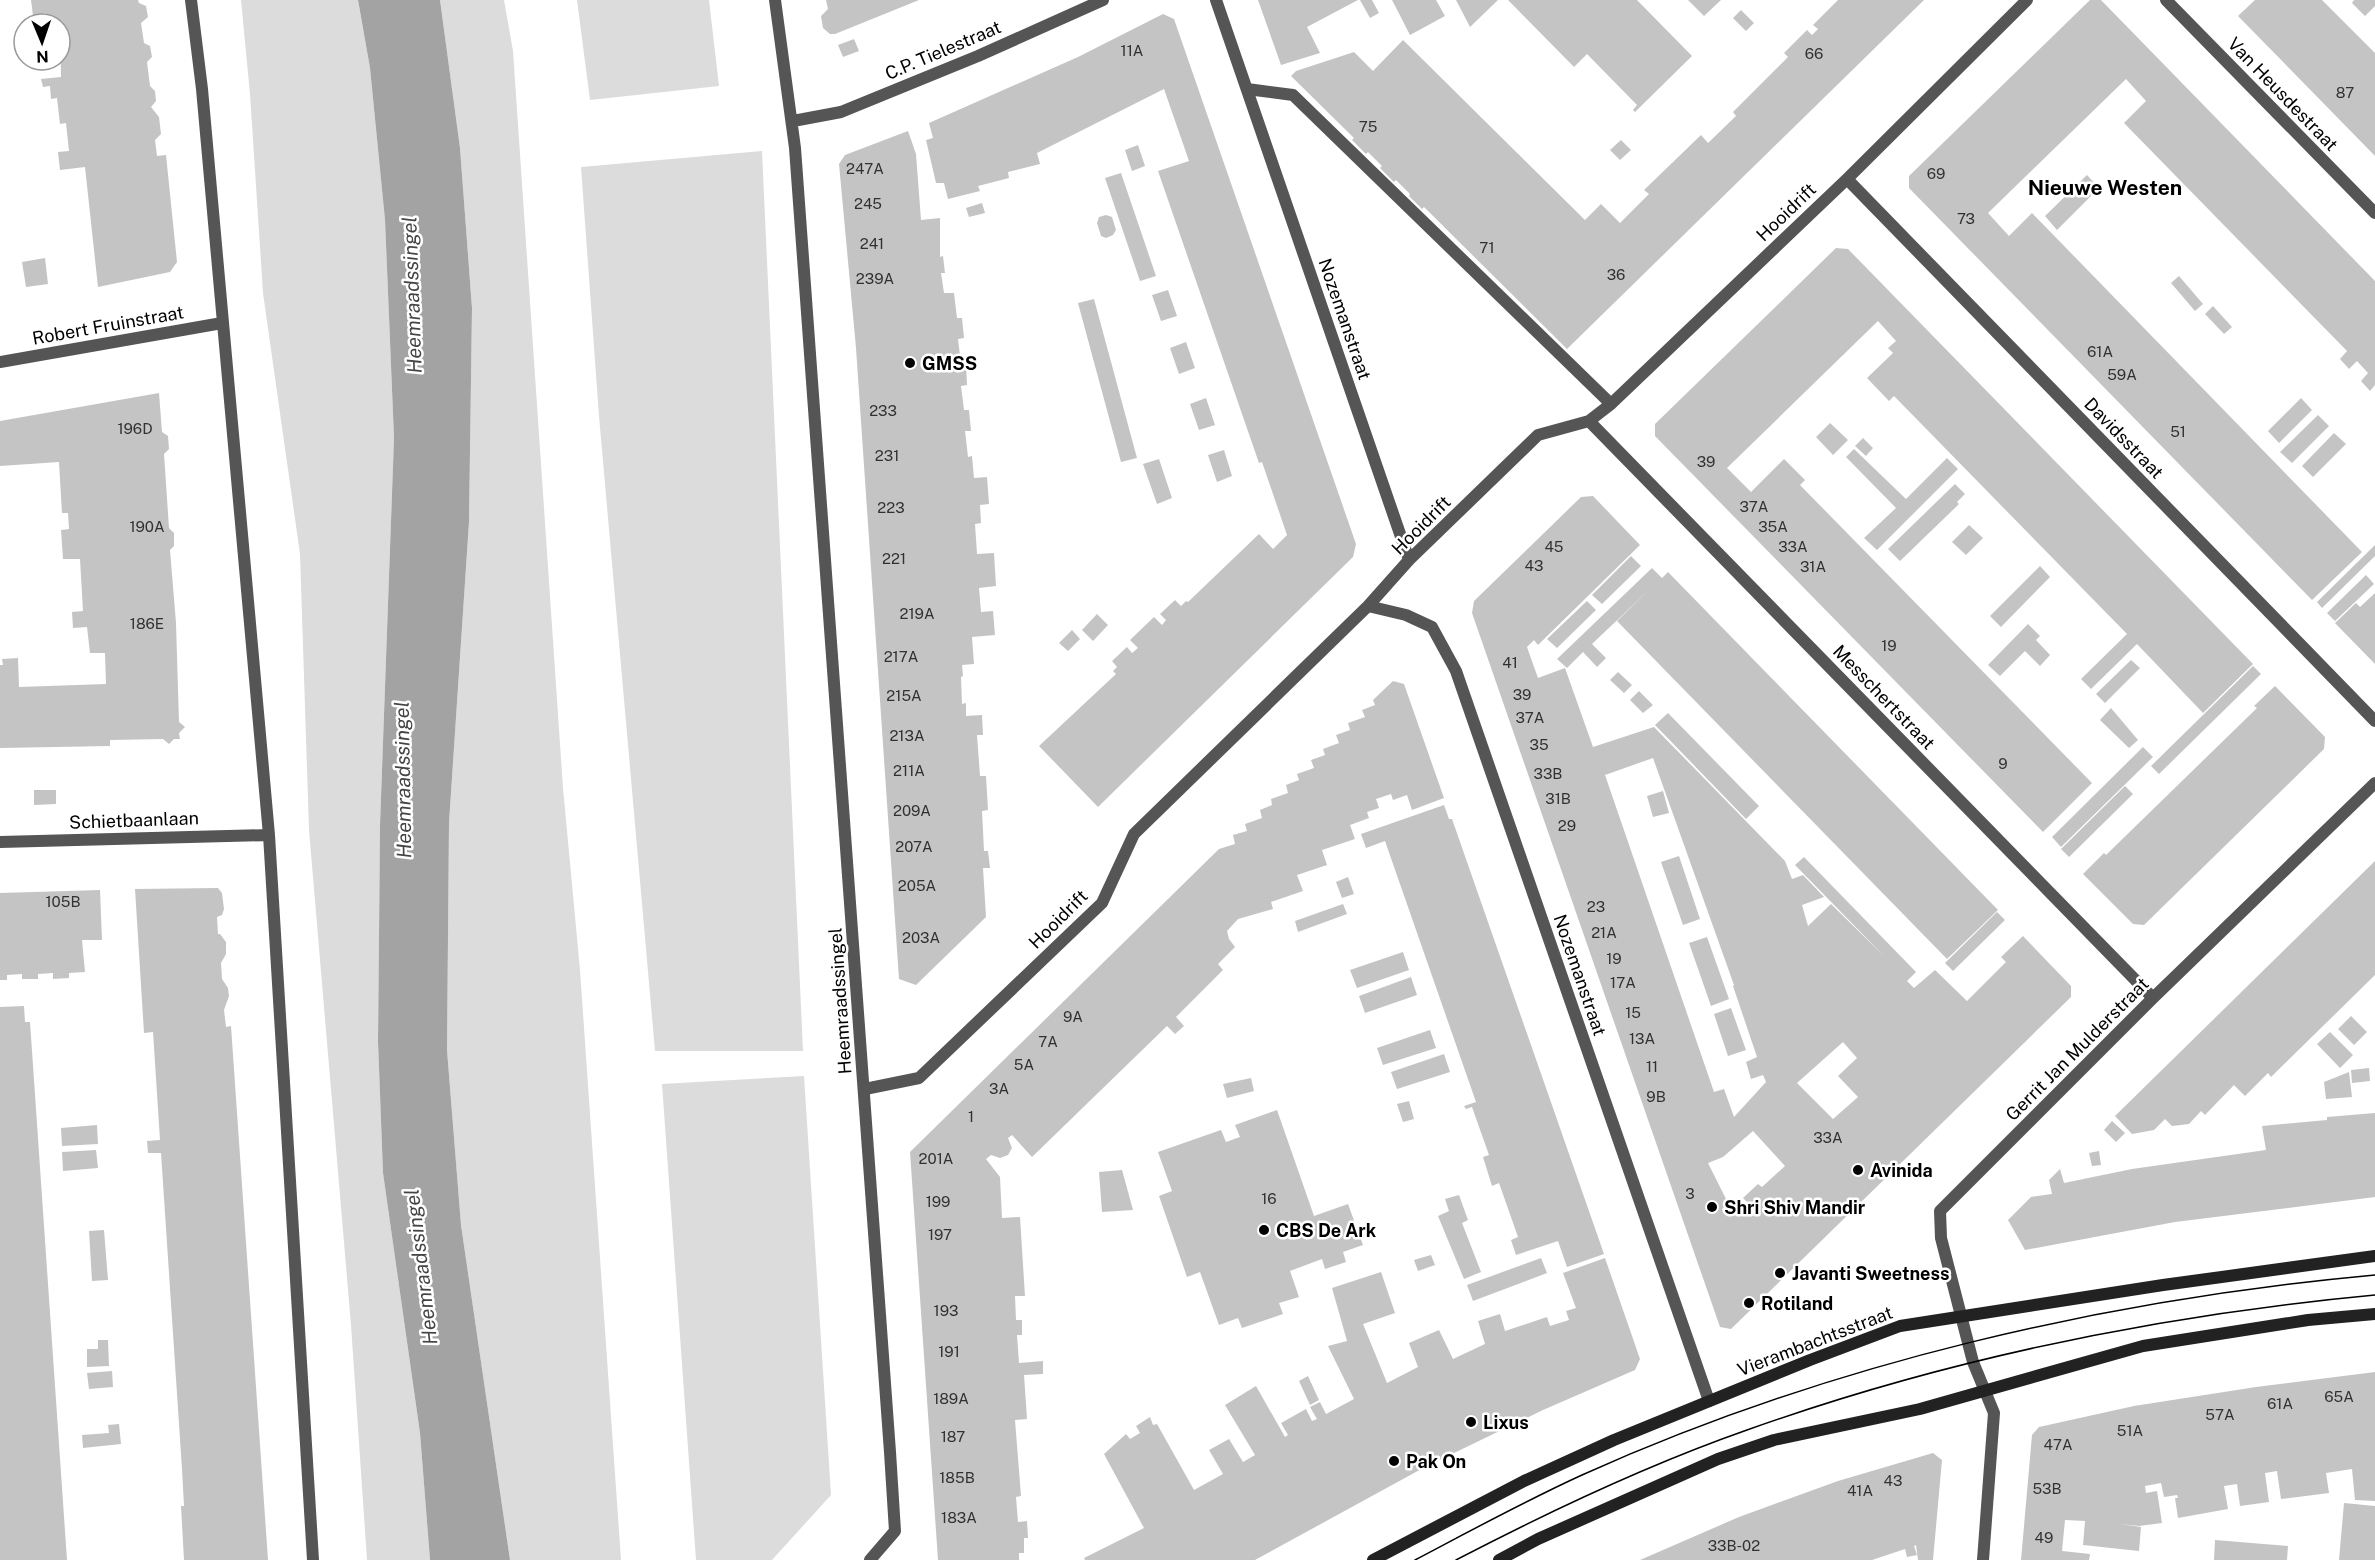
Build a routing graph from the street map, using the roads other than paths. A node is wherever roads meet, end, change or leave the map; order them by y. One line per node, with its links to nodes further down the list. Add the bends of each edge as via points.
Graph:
1 (191, 0): 11 (street)
2 (775, 0): 8 (street, Heemraadssingel)
3 (1103, 0): 8 (street, C.P. Tielestraat, via 841,112)
4 (1216, 0): 7 (street, Nozemanstraat)
5 (2027, 0): 9 (street, Hooidrift)
6 (2166, 0): 10 (street, Van Heusdestraat)
7 (1247, 89): 13 (street, via 1293,95); 15 (street, Nozemanstraat)
8 (793, 121): 22 (street, Heemraadssingel)
9 (1847, 179): 13 (street, Hooidrift); 17 (street, Davidsstraat)
10 (2375, 213)
11 (222, 323): 12 (street, Robert Fruinstraat); 19 (street)
12 (0, 362)
13 (1611, 404): 14 (street, Hooidrift)
14 (1590, 421): 15 (street, Hooidrift, via 1538,435); 21 (street, Messchertstraat)
15 (1409, 560): 16 (street, Hooidrift)
16 (1368, 606): 22 (street, Hooidrift, via 1134,834 1102,903 919,1078); 27 (street, Nozemanstraat, via 1406,615 1432,627 1456,671)
17 (2375, 721)
18 (2375, 783): 21 (street, Gerrit Jan Mulderstraat)
19 (269, 835): 20 (street, Schietbaanlaan); 28 (street)
20 (0, 842)
21 (2153, 998): 25 (street, Gerrit Jan Mulderstraat, via 1940,1211 1941,1238)
22 (865, 1089): 29 (street, Heemraadssingel, via 895,1531)
23 (2375, 1256): 25 (street, Vierambachtsstraat)
24 (2375, 1314): 26 (street, via 2143,1346)
25 (1961, 1316): 26 (street, Gerrit Jan Mulderstraat); 27 (street, Vierambachtsstraat, via 1900,1326)
26 (1985, 1392): 31 (street, via 1774,1440 1718,1459); 32 (street, Gerrit Jan Mulderstraat, via 1994,1413 1994,1446)
27 (1709, 1401): 30 (street, Vierambachtsstraat, via 1524,1481)
28 (313, 1560)
29 (870, 1560)
30 (1373, 1560)
31 (1499, 1560)
32 (1983, 1560)

